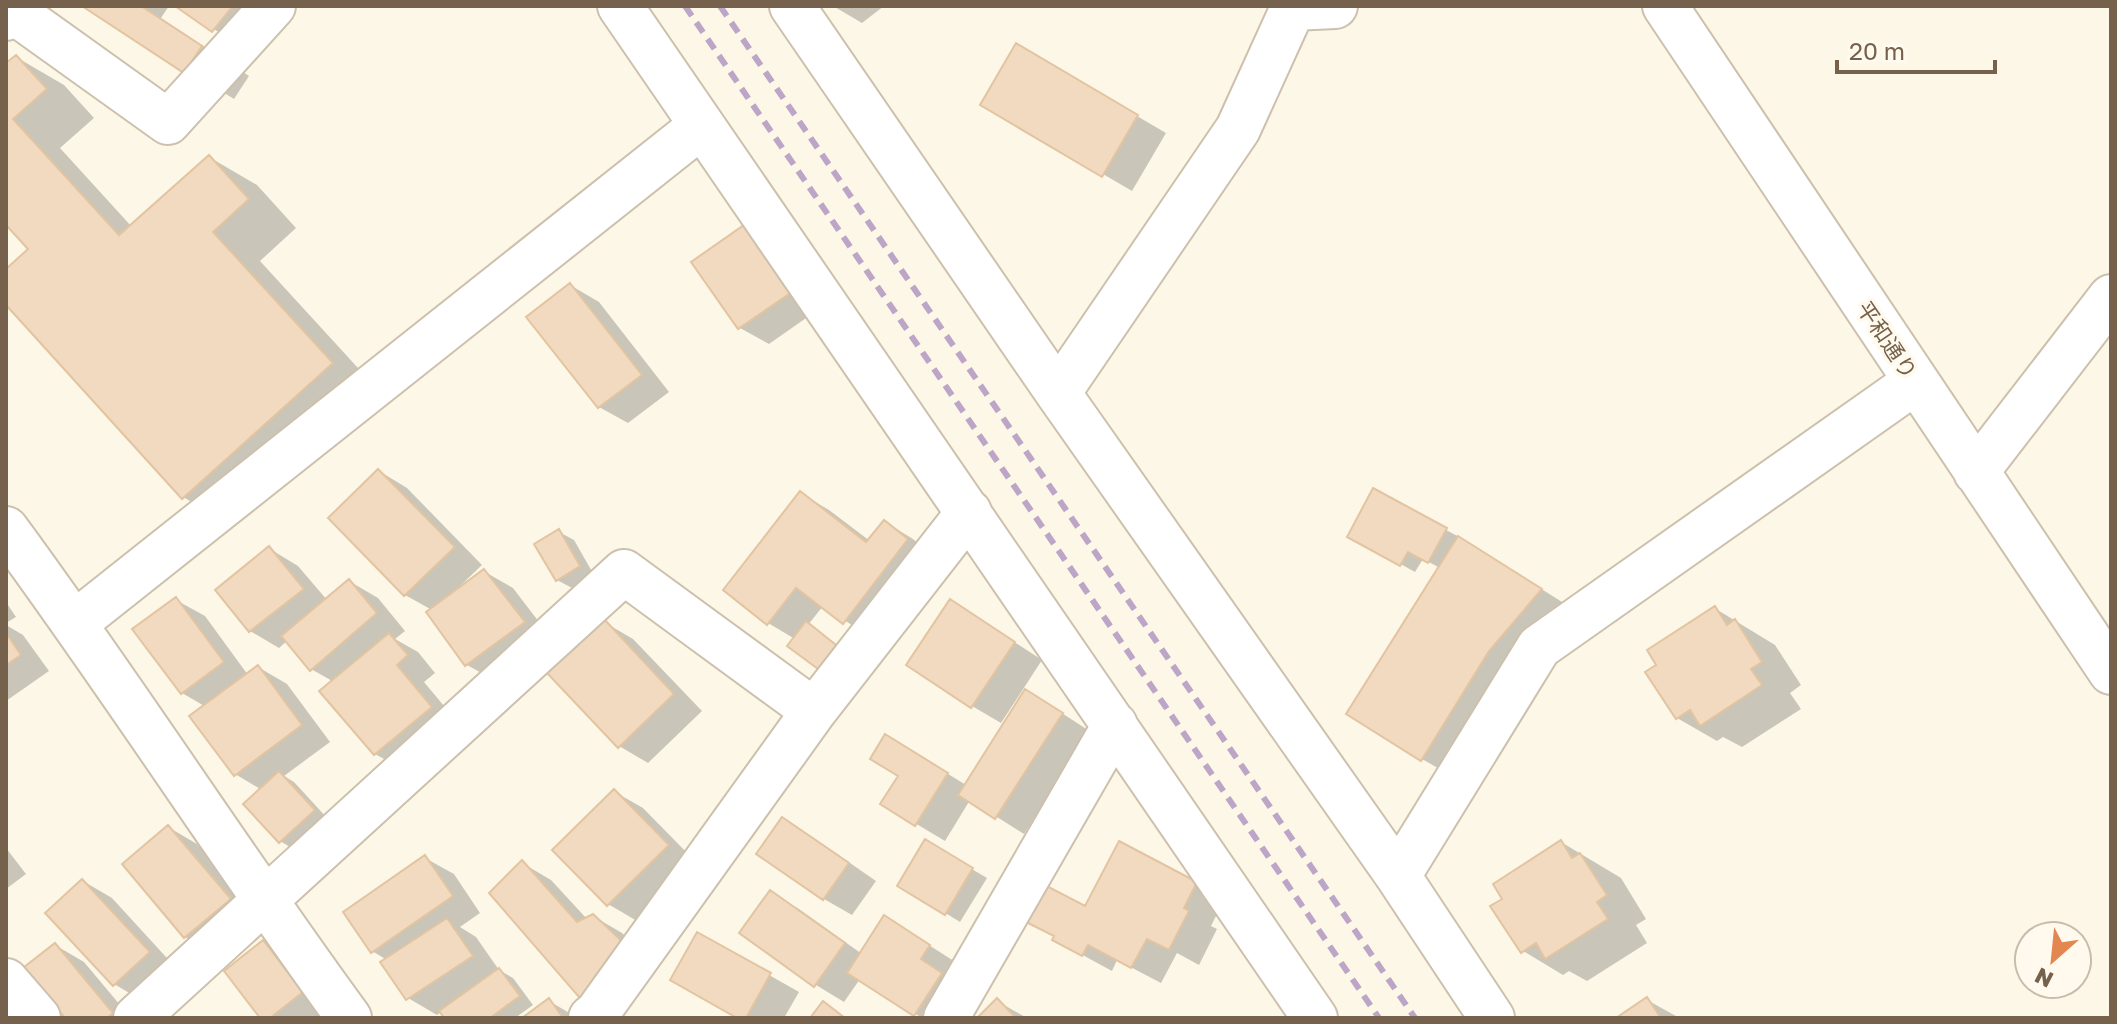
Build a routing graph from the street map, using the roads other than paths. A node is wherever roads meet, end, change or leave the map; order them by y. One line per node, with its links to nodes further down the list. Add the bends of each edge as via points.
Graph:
1 (273, 6): 6 (street, via 168,122 13,11)
2 (620, 6): 7 (street)
3 (792, 6): 10 (street)
4 (1665, 6): 9 (street, 平和通り)
5 (1307, 7): 10 (street, via 1238,129)
6 (6, 18)
7 (701, 126): 12 (street); 14 (street)
8 (2111, 297): 11 (street)
9 (1915, 382): 11 (street, 平和通り); 18 (street, via 1539,647)
10 (1058, 393): 18 (street)
11 (1976, 472): 15 (street, 平和通り)
12 (969, 512): 16 (street); 17 (street)
13 (6, 529): 14 (street)
14 (75, 623): 19 (street)
15 (2111, 672)
16 (814, 711): 19 (street, via 624,572); 24 (street)
17 (1115, 725): 25 (street); 26 (street)
18 (1398, 876): 27 (street)
19 (264, 903): 22 (street); 23 (street)
20 (6, 981): 21 (street)
21 (38, 1018)
22 (136, 1018)
23 (349, 1018)
24 (591, 1018)
25 (946, 1018)
26 (1315, 1018)
27 (1492, 1018)

